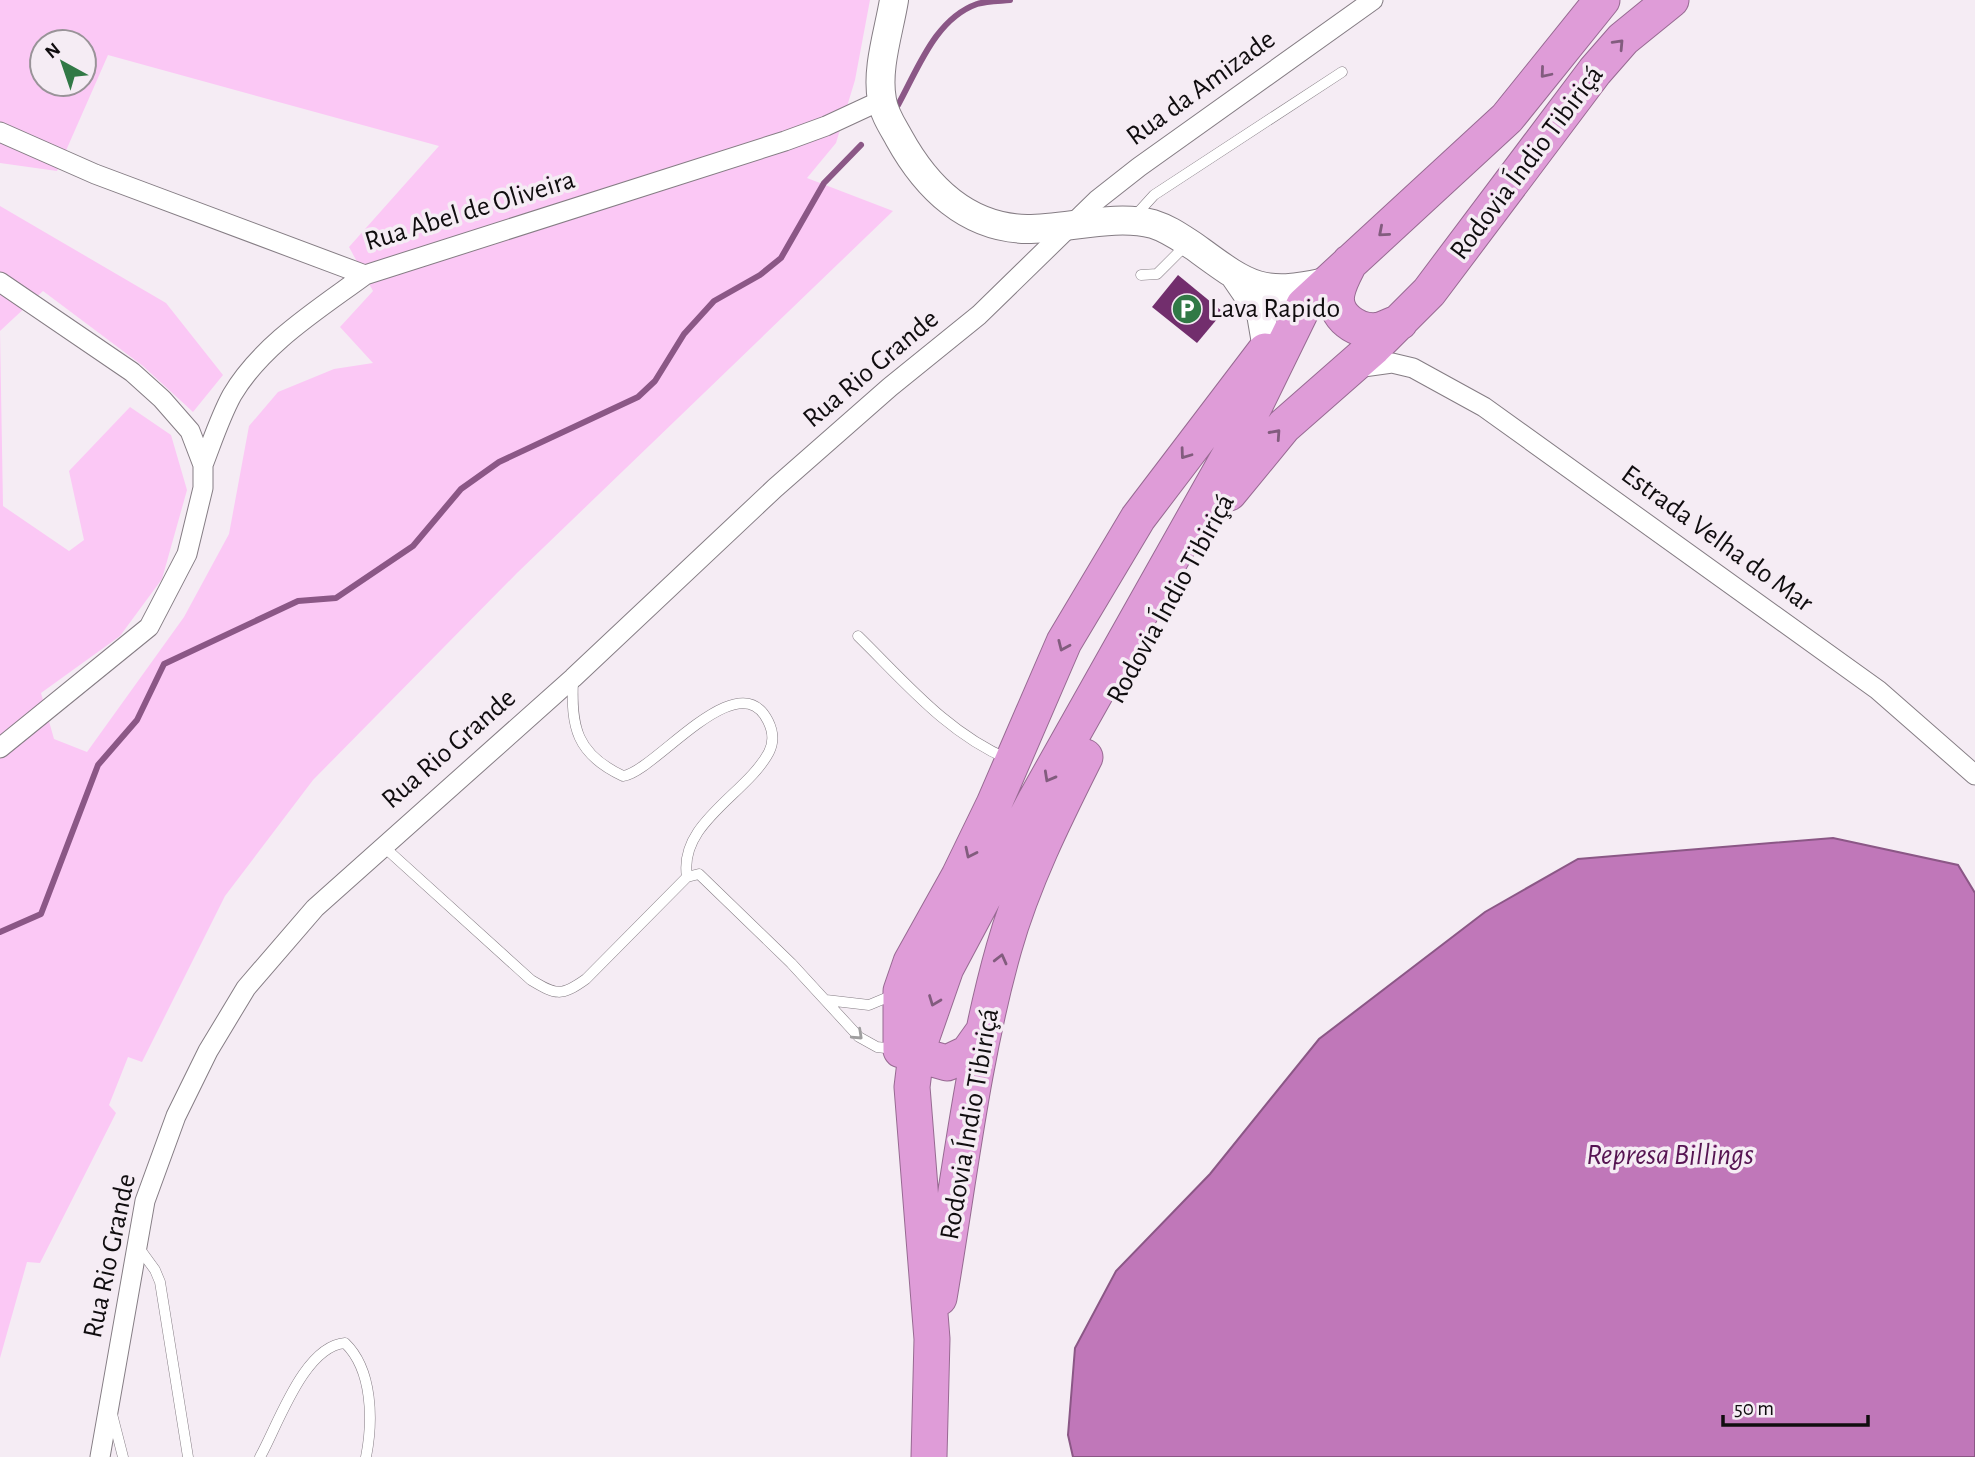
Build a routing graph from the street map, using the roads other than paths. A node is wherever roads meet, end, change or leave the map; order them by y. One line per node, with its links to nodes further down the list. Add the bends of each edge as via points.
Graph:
1 (894, 0): 6 (street)
2 (1373, 0): 9 (street, Rua da Amizade, via 1139,167)
3 (1602, 0): 11 (highway, Rodovia Índio Tibiriçá, one-way to 11, via 1507,118)
4 (1671, 0): 17 (highway, Rodovia Índio Tibiriçá, one-way to 4, via 1444,273 1595,71 1623,38)
5 (1342, 72): 8 (lane, via 1154,195)
6 (882, 100): 9 (street, via 913,163 937,193 956,207 1023,229); 12 (street, Rua Abel de Oliveira, via 785,141)
7 (0, 132): 12 (street, Rua Abel de Oliveira, via 95,174)
8 (1131, 221): 9 (street); 10 (street, via 1171,230)
9 (1067, 228): 23 (street, Rua Rio Grande, via 979,315 775,488)
10 (1188, 243): 13 (lane, via 1157,274); 14 (street)
11 (1351, 259): 16 (highway, Rodovia Índio Tibiriçá); 17 (highway, via 1336,295 1342,317 1367,330)
12 (365, 275): 21 (street, via 252,367 232,395)
13 (1141, 275)
14 (1235, 276): 16 (street, via 1279,290); 18 (street, via 1261,314)
15 (0, 282): 21 (street, via 152,390 190,430)
16 (1315, 294): 18 (highway); 32 (highway, Rodovia Índio Tibiriçá, one-way to 32, via 959,944)
17 (1400, 322): 19 (street, via 1402,350); 20 (highway, Rodovia Índio Tibiriçá)
18 (1267, 349): 25 (highway, one-way to 25, via 1139,518 1091,593 1064,642)
19 (1413, 368): 20 (street, via 1373,363); 26 (street, Estrada Velha do Mar, via 1484,407 1878,690)
20 (1345, 371): 31 (highway, Rodovia Índio Tibiriçá, one-way to 20, via 1004,947 1029,874 1138,655 1226,498 1252,461 1310,400)
21 (203, 465): 24 (street, via 187,554 149,627)
22 (858, 636): 25 (lane, via 947,724 978,746)
23 (573, 678): 27 (street, Rua Rio Grande); 28 (lane, via 575,731 602,764 623,776 648,766 678,736 714,713 747,705 764,712 772,728 771,748 699,831 687,850)
24 (0, 748)
25 (1013, 761): 29 (highway, one-way to 29, via 959,876 911,962)
26 (1975, 775)
27 (383, 845): 28 (lane, via 531,980 553,993 568,992 586,979); 33 (street, Rua Rio Grande, via 315,908 246,988 176,1116 145,1201)
28 (687, 877): 30 (lane, via 699,874 707,879)
29 (901, 992): 30 (lane, via 869,1005); 32 (highway)
30 (826, 1000): 32 (lane, one-way to 32, via 865,1043)
31 (983, 1032): 32 (highway, via 968,1053 947,1063); 34 (highway, Rodovia Índio Tibiriçá)
32 (908, 1052): 34 (highway, Rodovia Índio Tibiriçá)
33 (136, 1245): 35 (street, Rua Rio Grande); 38 (lane, via 160,1282)
34 (932, 1339): 41 (highway, Rodovia Índio Tibiriçá)
35 (109, 1403): 36 (street, Rua Rio Grande); 37 (lane)
36 (100, 1457)
37 (123, 1457)
38 (188, 1457)
39 (260, 1457): 40 (lane, via 312,1363 326,1347 345,1343 355,1352 365,1376 369,1407)
40 (366, 1457)
41 (929, 1457)

